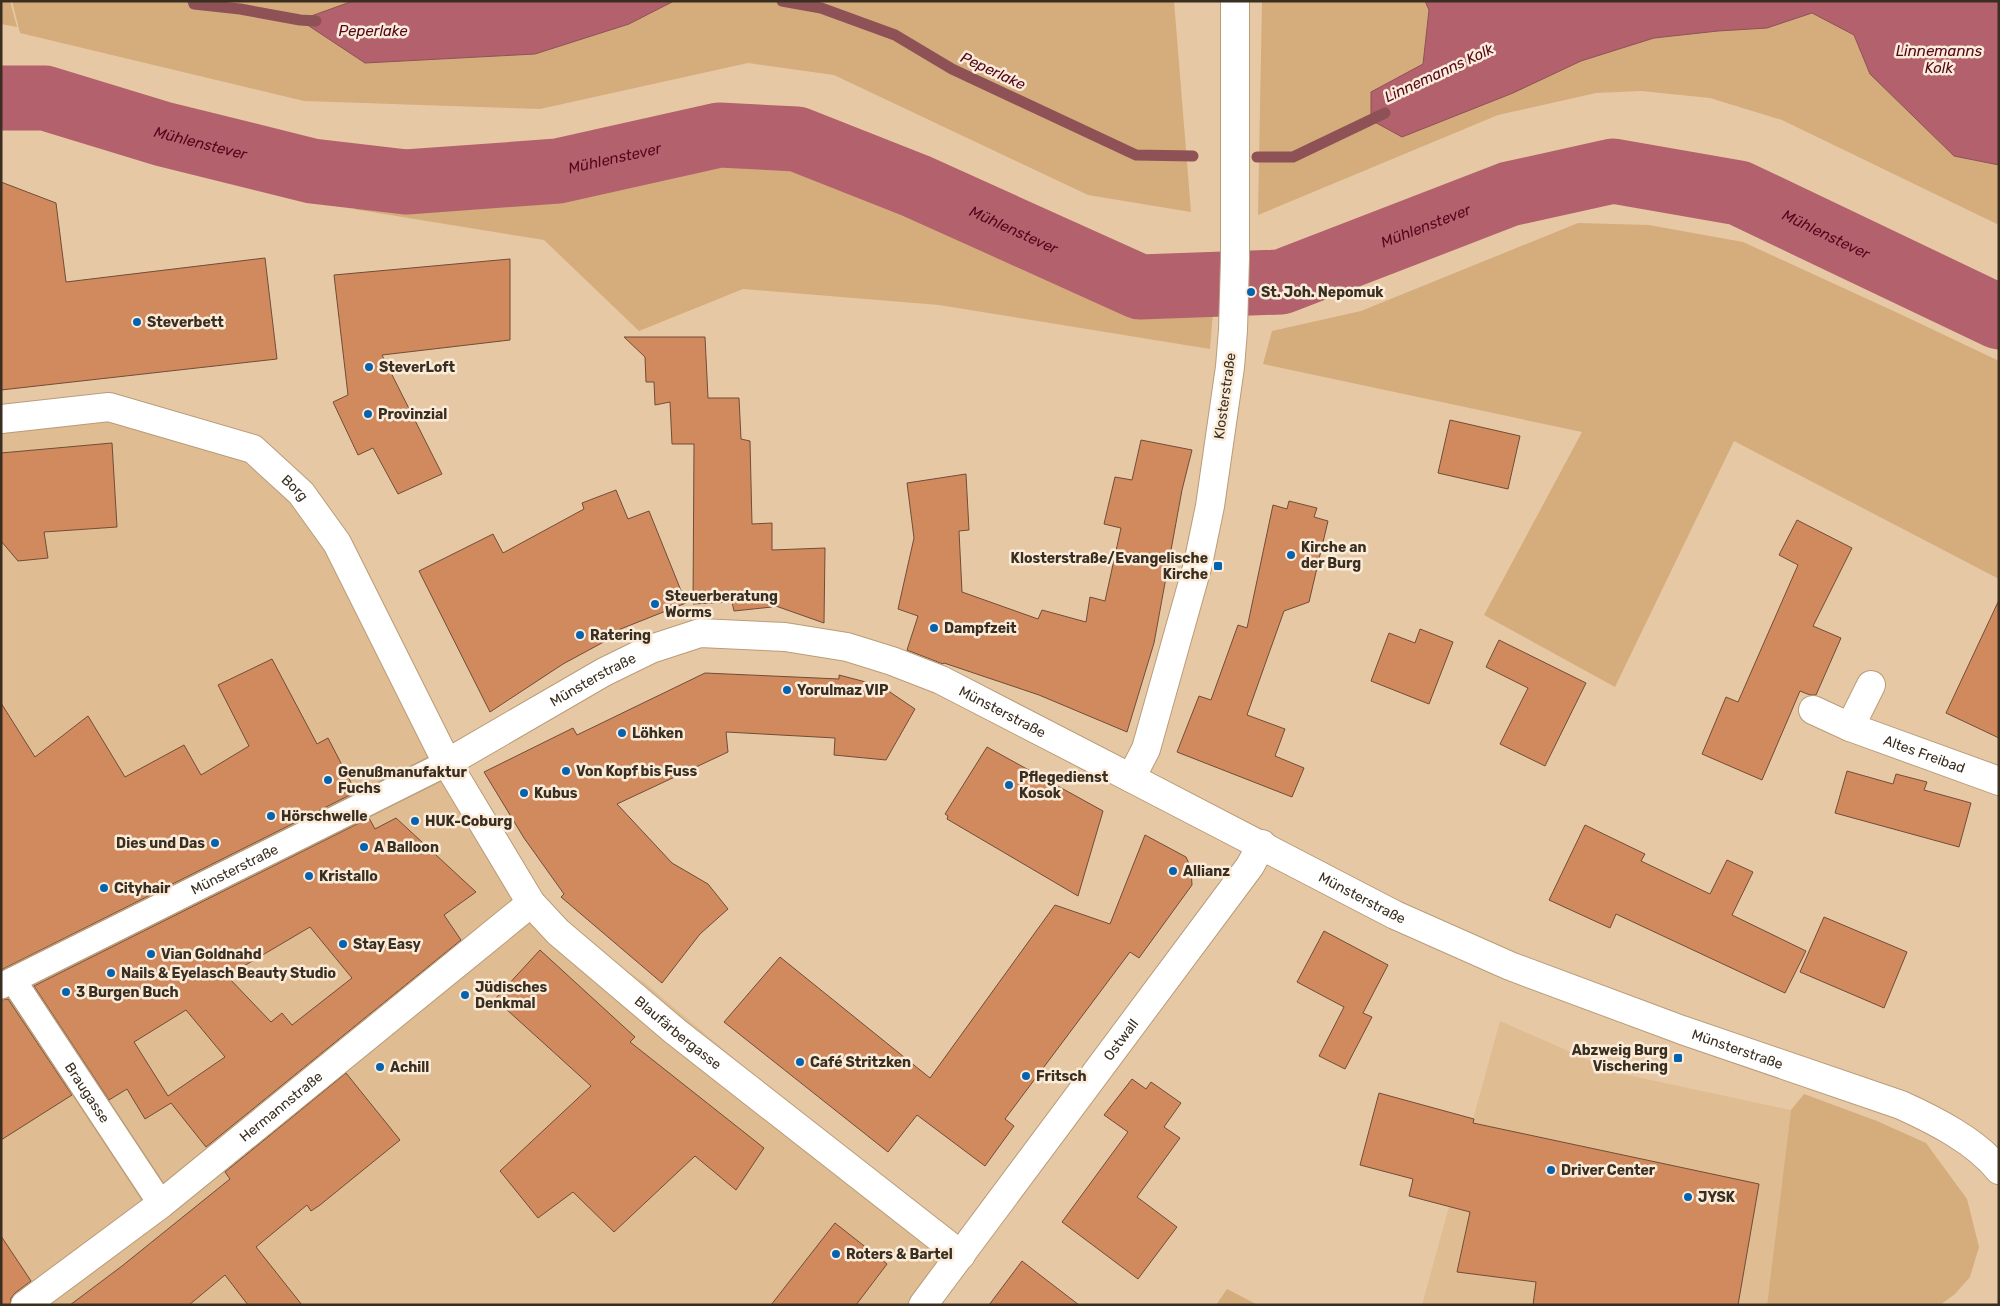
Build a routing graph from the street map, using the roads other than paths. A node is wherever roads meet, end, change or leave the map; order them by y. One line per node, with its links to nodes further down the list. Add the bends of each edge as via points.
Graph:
1 (1234, 1): 7 (street, Klosterstraße, via 1233,330 1211,497 1198,564 1146,749)
2 (1, 419): 6 (street, Borg, via 109,407 253,449 301,492 337,543)
3 (1871, 685): 5 (street)
4 (1813, 710): 5 (street, Altes Freibad)
5 (1850, 726): 8 (street, Altes Freibad)
6 (448, 763): 7 (street, Münsterstraße, via 604,672 651,649 700,633 785,638 847,647 892,661 941,680); 10 (street, Blaufärbergasse); 11 (street, Münsterstraße)
7 (1131, 778): 9 (street, Münsterstraße)
8 (1999, 781)
9 (1262, 844): 12 (street, Münsterstraße, via 1395,915 1510,966 1682,1030 1901,1105 1961,1138); 14 (street, Ostwall, via 1250,866)
10 (531, 903): 13 (street, Hermannstraße); 14 (street, Blaufärbergasse, via 558,932 676,1032)
11 (7, 983): 13 (street, Braugasse)
12 (1999, 1170)
13 (161, 1204): 15 (street, Hermannstraße)
14 (961, 1255): 16 (street, Ostwall)
15 (24, 1305)
16 (923, 1305)

